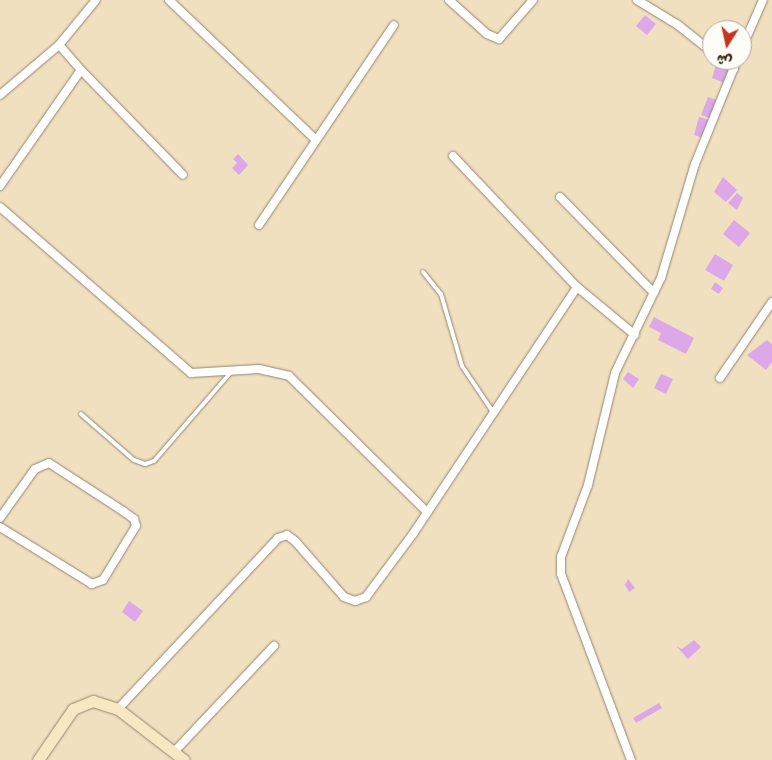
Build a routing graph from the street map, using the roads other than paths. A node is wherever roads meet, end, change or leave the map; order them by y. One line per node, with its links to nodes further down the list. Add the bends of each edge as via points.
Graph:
1 (96, 0): 10 (street)
2 (169, 0): 14 (street)
3 (449, 0): 4 (street, via 487,34 499,39)
4 (533, 0)
5 (637, 0): 9 (street, via 678,24)
6 (763, 0): 8 (street)
7 (394, 25): 14 (street)
8 (752, 25)
9 (702, 44)
10 (59, 45): 11 (street); 13 (street)
11 (81, 70): 16 (street); 17 (street)
12 (734, 70): 23 (street, via 695,164 670,252)
13 (0, 95)
14 (316, 140): 20 (street)
15 (453, 156): 22 (street)
16 (183, 175)
17 (0, 186)
18 (560, 197): 23 (street)
19 (0, 207): 26 (street, via 181,367 201,374)
20 (259, 225)
21 (423, 272): 28 (lane, via 441,294 462,366)
22 (577, 287): 25 (street); 28 (street)
23 (654, 293): 25 (street)
24 (772, 302): 27 (street)
25 (634, 334): 38 (street, via 615,373 588,485 560,566)
26 (233, 370): 29 (lane, via 154,461 145,464 134,460); 30 (street, via 259,369 289,376)
27 (720, 378)
28 (493, 412): 30 (street)
29 (81, 414)
30 (427, 512): 34 (street, via 366,597 355,601 344,597 287,534 278,538)
31 (0, 518): 32 (street, via 35,469 49,463 123,511 134,519 136,526 103,580 92,584)
32 (0, 527)
33 (274, 646): 35 (street)
34 (118, 709): 35 (street); 36 (street, via 99,702 78,705)
35 (174, 752): 37 (street)
36 (38, 760)
37 (184, 760)
38 (631, 760)

